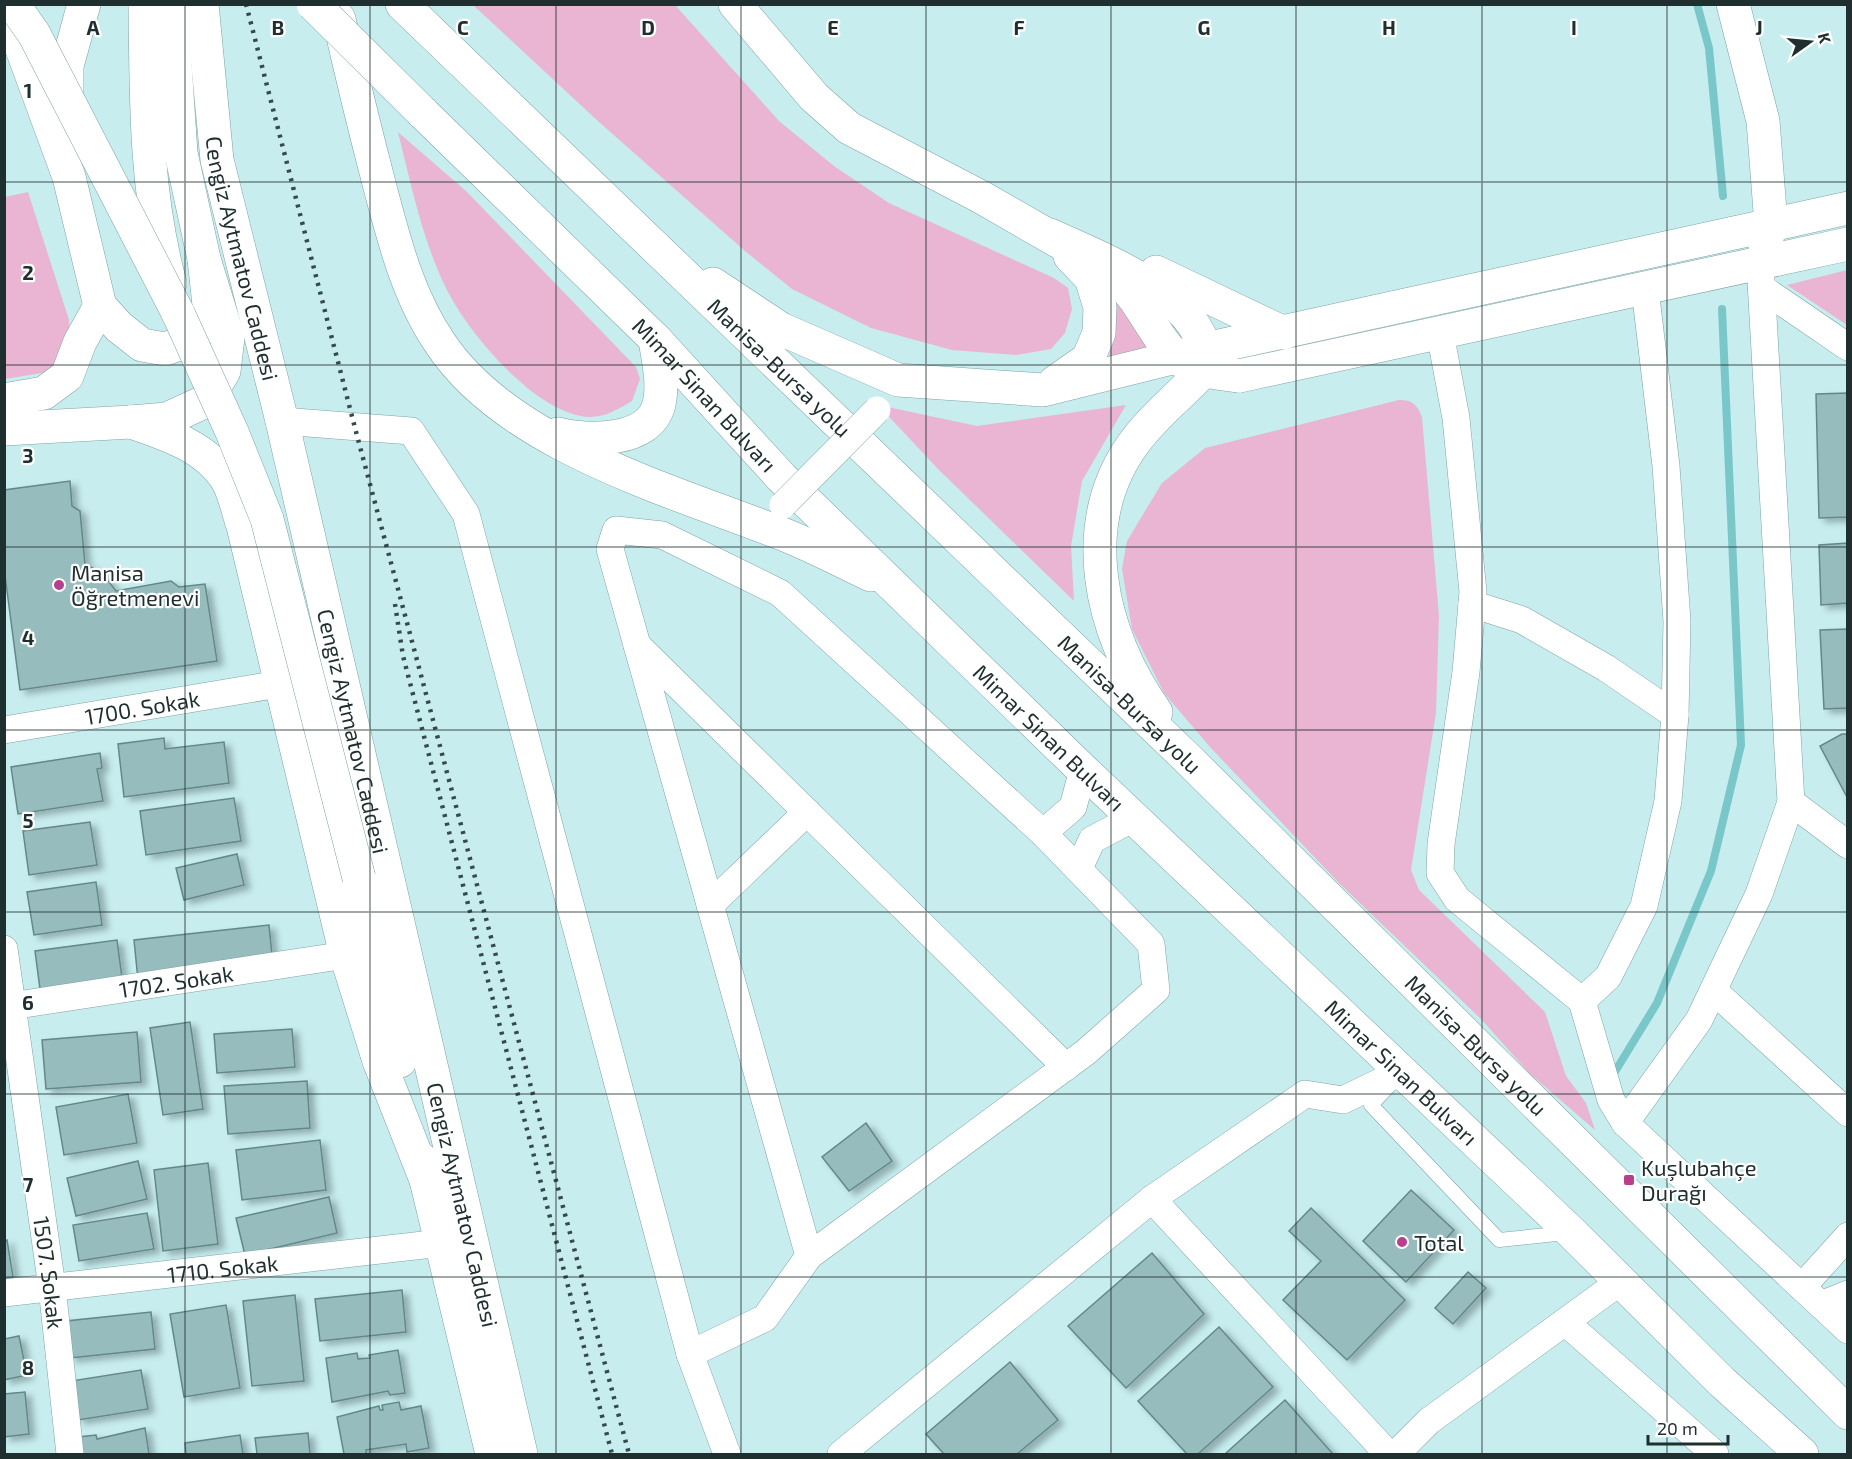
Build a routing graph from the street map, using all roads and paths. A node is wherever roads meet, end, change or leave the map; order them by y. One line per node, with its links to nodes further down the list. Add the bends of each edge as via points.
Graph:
1 (13, 4): 22 (main road, bridge, via 34,34)
2 (84, 4): 12 (main road, via 67,66)
3 (145, 4): 22 (main road, bridge, via 153,210)
4 (171, 4): 18 (main road, via 181,153)
5 (202, 4): 33 (main road, Cengiz Aytmatov Caddesi, via 217,160)
6 (313, 4): 25 (main road, Mimar Sinan Bulvarı, bridge)
7 (335, 4): 35 (main road, via 396,248 424,317 440,345 462,371 502,409)
8 (402, 4): 16 (main road, Manisa-Bursa yolu)
9 (735, 4): 15 (main road, via 814,97 849,128)
10 (1733, 4): 14 (main road, via 1763,121)
11 (4, 21): 12 (main road, via 19,41)
12 (69, 177): 21 (main road)
13 (1848, 208): 14 (main road)
14 (1771, 224): 19 (main road); 23 (main road)
15 (1050, 235): 23 (main road, via 1122,256); 27 (main road, via 1125,269 1179,305); 29 (main road, via 1091,278 1100,307 1099,333 1088,359)
16 (641, 236): 29 (main road, via 780,329 898,380); 44 (main road, Manisa-Bursa yolu)
17 (1848, 244): 19 (main road)
18 (204, 259): 21 (main road, via 209,305 201,330 188,341 165,349 142,345); 34 (main road, via 228,337 224,371 206,401 167,418)
19 (1761, 277): 20 (main road); 26 (street); 46 (street)
20 (1645, 289): 24 (main road); 42 (street, via 1666,466 1677,621)
21 (100, 306): 30 (main road, via 67,376 44,393)
22 (178, 313): 62 (main road, Cengiz Aytmatov Caddesi, bridge, via 267,519 359,878)
23 (1284, 333): 27 (main road)
24 (1440, 333): 28 (main road); 39 (street, via 1456,418)
25 (655, 339): 35 (main road, via 660,401 650,421 611,437 575,437); 38 (main road, Mimar Sinan Bulvarı, via 782,477)
26 (1848, 347)
27 (1195, 359): 28 (main road); 29 (main road); 31 (main road)
28 (1239, 376): 31 (main road)
29 (1043, 390)
30 (4, 400)
31 (1171, 402): 44 (main road, via 1137,439 1107,493 1099,528 1100,562 1104,598 1115,637 1142,693)
32 (877, 410): 37 (street, bridge)
33 (282, 421): 75 (street, via 411,431 466,514); 79 (main road, Cengiz Aytmatov Caddesi)
34 (131, 422): 36 (main road); 41 (main road, via 177,438 211,460 228,482 243,526)
35 (533, 428): 38 (main road, via 600,462 782,534)
36 (4, 429)
37 (783, 505)
38 (894, 586): 45 (main road, Mimar Sinan Bulvarı)
39 (1472, 604): 42 (street, via 1522,620 1606,668); 56 (street, via 1440,873 1457,899)
40 (636, 644): 47 (street); 49 (street, via 610,549 616,530 662,535 780,593); 52 (street)
41 (279, 684): 43 (street, 1700. Sokak); 54 (main road)
42 (1675, 715): 56 (street, via 1668,801 1644,906 1608,977)
43 (4, 730)
44 (1191, 762): 76 (main road, Manisa-Bursa yolu)
45 (1083, 770): 48 (main road, Mimar Sinan Bulvarı); 49 (street, via 1073,807)
46 (1791, 802): 50 (street); 55 (street, via 1759,894)
47 (807, 812): 52 (street); 58 (street)
48 (1135, 817): 51 (street, via 1092,840); 59 (main road, Mimar Sinan Bulvarı)
49 (1043, 833): 51 (street)
50 (1848, 845)
51 (1079, 868): 58 (street, via 1151,944 1156,990)
52 (710, 905): 67 (street)
53 (4, 948): 57 (street, 1507. Sokak)
54 (346, 955): 57 (street, 1702. Sokak); 62 (main road, via 379,1061)
55 (1714, 991): 60 (street); 61 (street, via 1699,1020)
56 (1582, 1001): 61 (street, via 1611,1100)
57 (8, 1006): 69 (street, 1507. Sokak)
58 (1066, 1067): 67 (street)
59 (1401, 1072): 63 (street, via 1342,1100 1305,1094); 64 (main road, Mimar Sinan Bulvarı); 64 (lane, via 1371,1105 1499,1240)
60 (1848, 1113)
61 (1625, 1123): 72 (street)
62 (426, 1180): 66 (main road, Cengiz Aytmatov Caddesi)
63 (1152, 1199): 81 (street); 82 (street)
64 (1572, 1233): 68 (main road, Mimar Sinan Bulvarı)
65 (1848, 1236): 72 (street)
66 (441, 1243): 69 (street, 1710. Sokak); 78 (main road, Cengiz Aytmatov Caddesi)
67 (809, 1256): 75 (street, via 765,1318)
68 (1621, 1281): 73 (street); 85 (main road, Mimar Sinan Bulvarı)
69 (52, 1287): 70 (street, 1710. Sokak); 77 (street, 1507. Sokak)
70 (4, 1293)
71 (1848, 1294): 72 (street)
72 (1812, 1296): 74 (street)
73 (1565, 1322): 83 (street, via 1430,1421); 84 (street)
74 (1848, 1330)
75 (690, 1354): 80 (street)
76 (1848, 1413)
77 (70, 1455)
78 (492, 1455)
79 (521, 1455)
80 (727, 1455)
81 (841, 1455)
82 (1388, 1455)
83 (1396, 1455)
84 (1715, 1455)
85 (1802, 1455)

